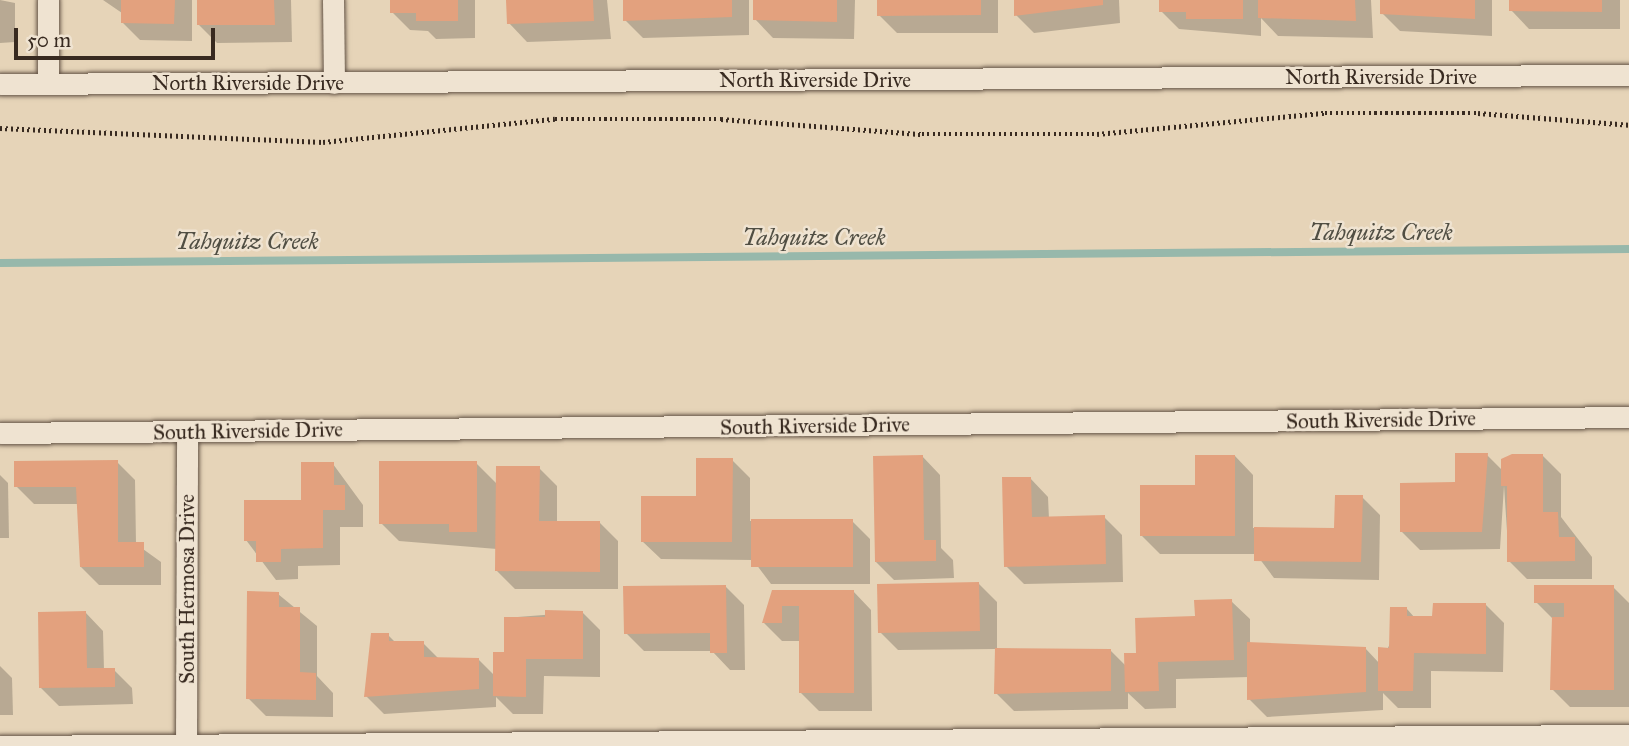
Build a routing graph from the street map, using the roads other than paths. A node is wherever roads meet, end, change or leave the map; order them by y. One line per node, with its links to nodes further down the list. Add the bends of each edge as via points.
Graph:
1 (48, 0): 5 (street)
2 (333, 0): 6 (street)
3 (1629, 75): 6 (street, North Riverside Drive)
4 (0, 83): 5 (street, North Riverside Drive)
5 (48, 83): 6 (street, North Riverside Drive)
6 (334, 83)
7 (1629, 417): 8 (street, South Riverside Drive)
8 (187, 432): 9 (street, South Riverside Drive); 11 (street, South Hermosa Drive)
9 (0, 433)
10 (1629, 735): 11 (street)
11 (186, 745): 12 (street)
12 (0, 746)

